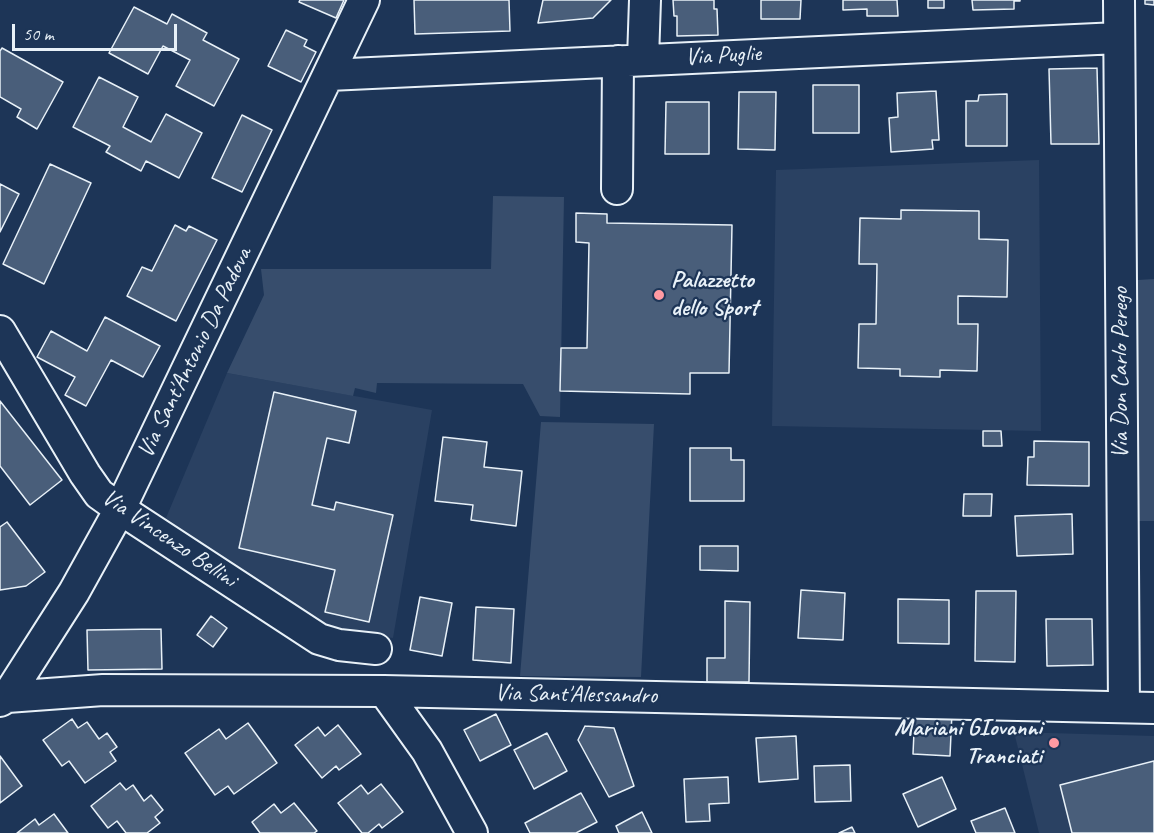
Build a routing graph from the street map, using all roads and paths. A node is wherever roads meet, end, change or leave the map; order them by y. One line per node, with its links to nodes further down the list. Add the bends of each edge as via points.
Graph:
1 (364, 0): 6 (street, Via Sant'Antonio Da Padova)
2 (645, 0): 5 (street)
3 (1119, 0): 4 (street, Via Don Carlo Perego)
4 (1118, 38): 5 (street, Via Puglie); 14 (street, Via Don Carlo Perego)
5 (631, 60): 6 (street, Via Puglie); 7 (street)
6 (329, 75): 9 (street, Via Sant'Antonio Da Padova)
7 (617, 189)
8 (0, 331): 9 (street, Via Vincenzo Bellini, via 89,481)
9 (120, 509): 10 (street, Via Vincenzo Bellini, via 318,639); 13 (street, Via Sant'Antonio Da Padova, via 74,592)
10 (376, 649)
11 (384, 691): 12 (street, Via Sant'Alessandro); 13 (street, Via Sant'Alessandro, via 103,690); 16 (street)
12 (426, 692): 14 (street, Via Sant'Alessandro); 16 (street)
13 (4, 699)
14 (1124, 707): 15 (street, Via Sant'Alessandro)
15 (1154, 708)
16 (427, 751): 17 (street)
17 (472, 833)

